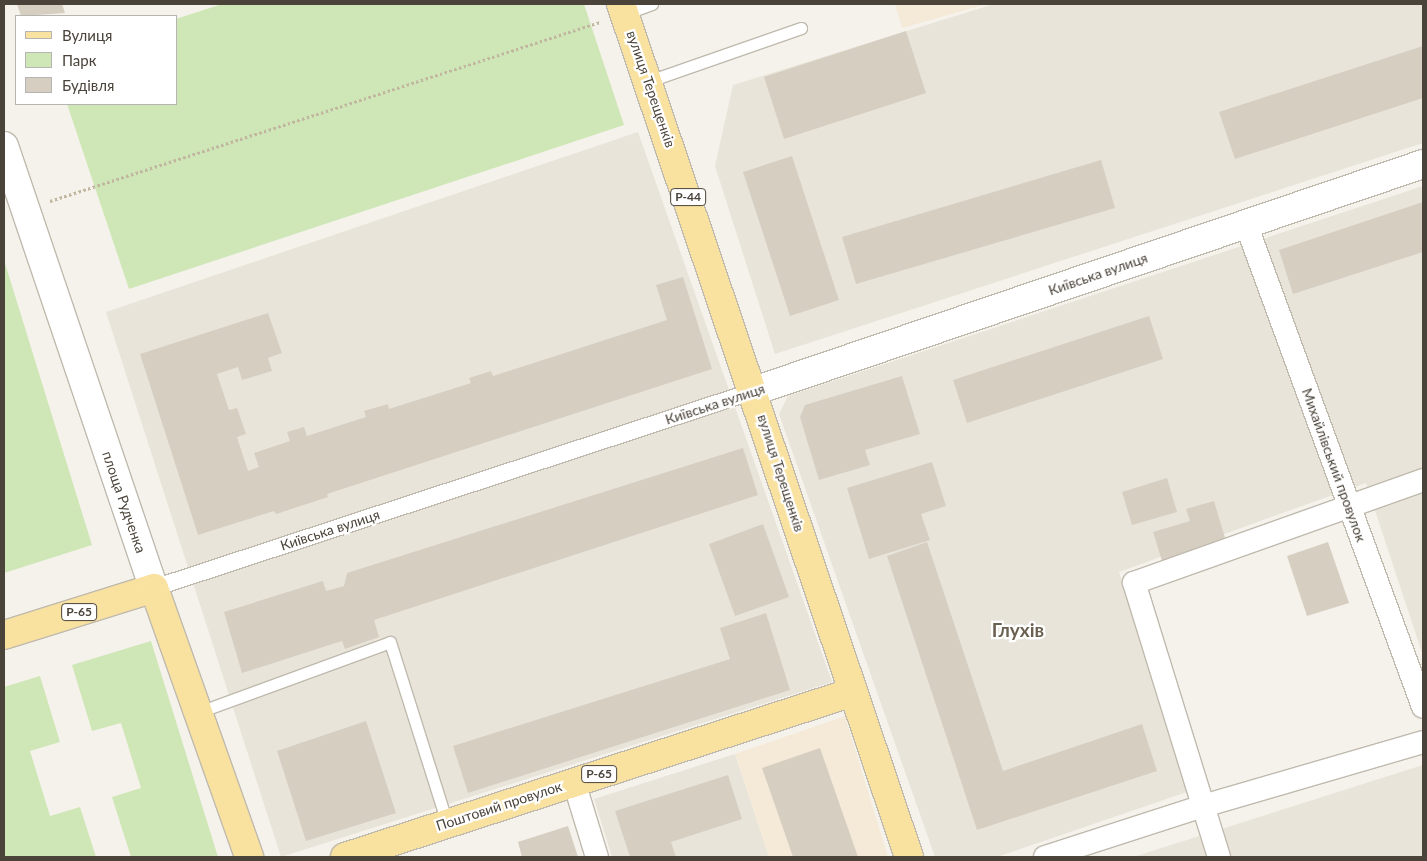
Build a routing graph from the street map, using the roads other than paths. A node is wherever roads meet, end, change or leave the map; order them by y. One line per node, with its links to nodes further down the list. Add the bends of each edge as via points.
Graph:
1 (652, 4): 2 (lane)
2 (623, 9): 4 (main road, вулиця Терещенків / Р-44)
3 (801, 28): 4 (lane)
4 (649, 81): 8 (main road, вулиця Терещенків / Р-44)
5 (4, 146): 11 (street, площа Рудченка)
6 (1423, 164): 7 (street, Київська вулиця)
7 (1246, 224): 8 (street, Київська вулиця); 10 (street, Михайлівський провулок)
8 (754, 391): 11 (street, Київська вулиця); 13 (main road, вулиця Терещенків / Р-44)
9 (1423, 480): 10 (street)
10 (1349, 505): 14 (street, Михайлівський провулок); 18 (street, via 1134,583)
11 (154, 588): 12 (main road, Київська вулиця / Р-65); 15 (main road, площа Рудченка)
12 (4, 635)
13 (854, 692): 17 (main road, Поштовий провулок / Р-65); 23 (main road, вулиця Терещенків)
14 (1423, 707)
15 (199, 712): 19 (lane, via 390,642); 20 (main road, площа Рудченка)
16 (1423, 742): 18 (street)
17 (574, 782): 19 (main road, Поштовий провулок / Р-65); 22 (street)
18 (1203, 806): 24 (street); 25 (street)
19 (447, 822): 21 (main road, Поштовий провулок / Р-65)
20 (250, 857)
21 (344, 857)
22 (597, 857)
23 (909, 857)
24 (1045, 857)
25 (1219, 857)

